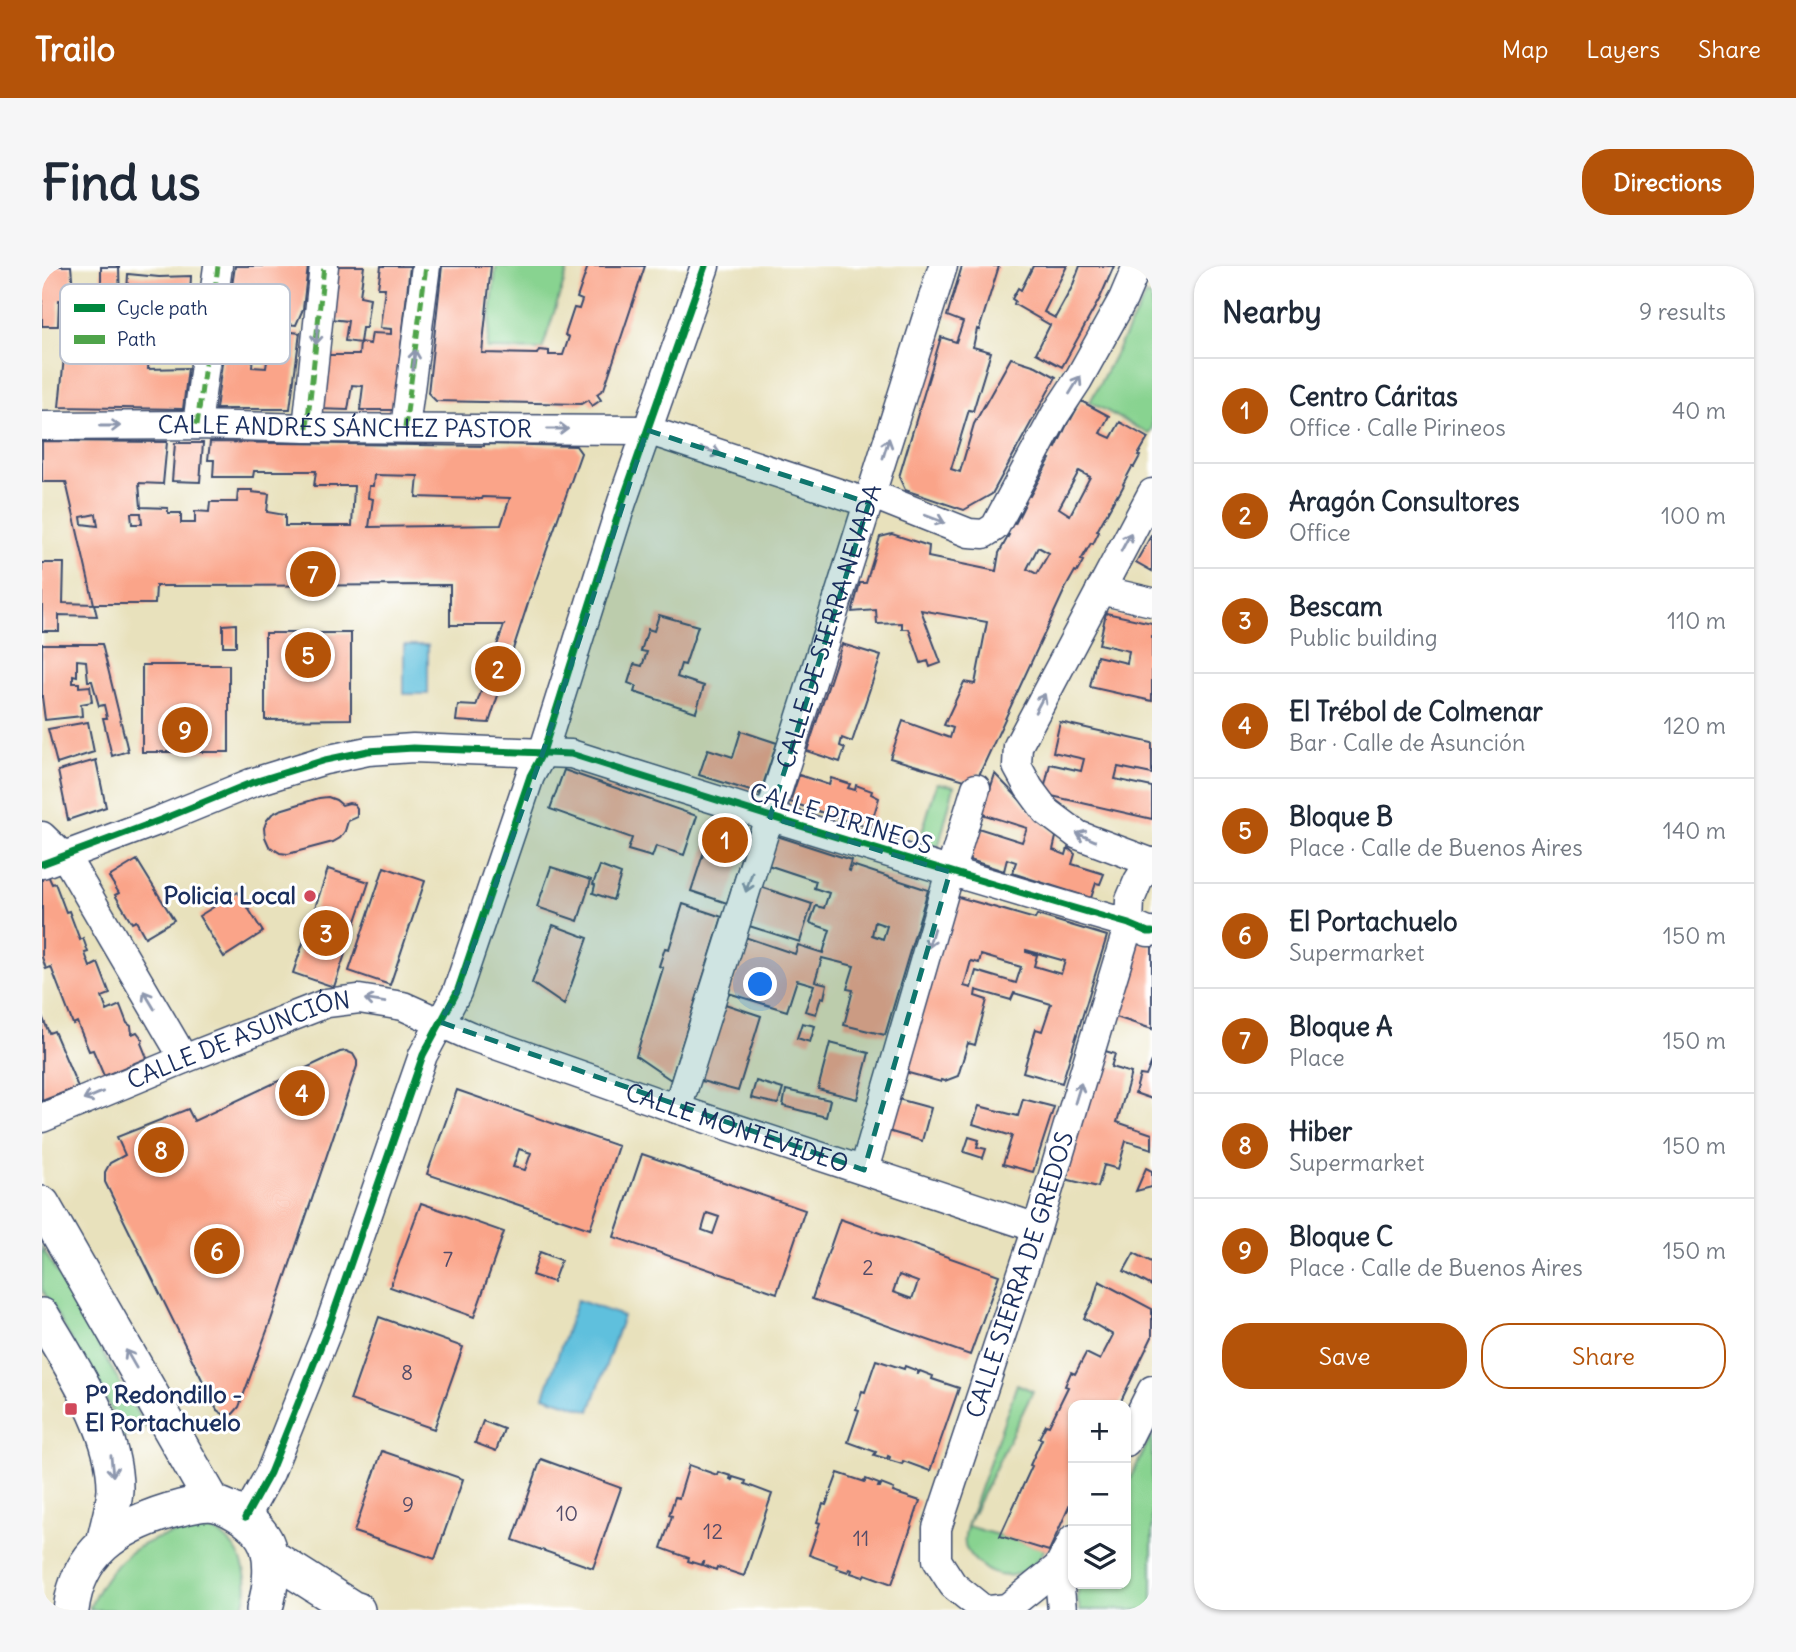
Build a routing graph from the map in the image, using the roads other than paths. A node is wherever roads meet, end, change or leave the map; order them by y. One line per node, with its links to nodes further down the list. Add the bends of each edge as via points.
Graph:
1 (218, 266): 7 (street)
2 (324, 266): 11 (street, one-way to 11)
3 (426, 266): 12 (street, one-way to 3)
4 (705, 266): 13 (street)
5 (943, 266): 15 (street, CALLE DE SIERRA NEVADA, one-way to 5)
6 (1137, 266): 15 (street, CALLE ANDRÉS SÁNCHEZ PASTOR, one-way to 6, via 969,533 984,534 995,527)
7 (216, 284)
8 (205, 364): 9 (street)
9 (197, 425): 10 (street, CALLE ANDRÉS SÁNCHEZ PASTOR, one-way to 9); 11 (street, CALLE ANDRÉS SÁNCHEZ PASTOR)
10 (42, 426)
11 (307, 428): 12 (street, CALLE ANDRÉS SÁNCHEZ PASTOR)
12 (405, 428): 13 (street, CALLE ANDRÉS SÁNCHEZ PASTOR, one-way to 13)
13 (646, 430): 15 (street, CALLE ANDRÉS SÁNCHEZ PASTOR, one-way to 15); 18 (street)
14 (1152, 493): 16 (street, one-way to 14)
15 (870, 498): 20 (street, CALLE DE SIERRA NEVADA)
16 (1100, 590): 17 (street); 23 (street, one-way to 16, via 1078,835 1046,811 1017,766 1018,746)
17 (1152, 602)
18 (543, 752): 20 (street, CALLE PIRINEOS, via 571,754); 22 (street, CALLE PIRINEOS, via 413,748 325,760 251,783); 26 (street, via 530,776 457,992)
19 (976, 788): 24 (street)
20 (770, 817): 24 (street, CALLE PIRINEOS); 28 (street, CALLE DE SIERRA NEVADA, one-way to 28)
21 (42, 836): 22 (street)
22 (52, 860): 27 (street, one-way to 22, via 68,861)
23 (1151, 862): 25 (street, CALLE SIERRA DE GREDOS, via 1130,900)
24 (950, 872): 25 (street, CALLE PIRINEOS); 30 (street, one-way to 30)
25 (1140, 928): 32 (street, CALLE SIERRA DE GREDOS, one-way to 25)
26 (440, 1022): 27 (street, CALLE DE ASUNCIÓN, one-way to 27, via 403,1006 359,999 327,1003); 28 (street, CALLE MONTEVIDEO); 37 (street, via 424,1055 319,1350 270,1473)
27 (184, 1059): 29 (street, CALLE DE ASUNCIÓN, one-way to 29)
28 (677, 1109): 30 (street, CALLE MONTEVIDEO)
29 (42, 1118)
30 (864, 1170): 32 (street, CALLE MONTEVIDEO)
31 (42, 1204): 36 (main road, one-way to 31)
32 (1037, 1228): 42 (street, CALLE SIERRA DE GREDOS, via 937,1528 937,1560 953,1586)
33 (42, 1316): 38 (main road, one-way to 38, via 89,1398 111,1454 115,1491)
34 (1152, 1390): 35 (street)
35 (1131, 1432)
36 (213, 1503): 37 (main road); 38 (main road, via 145,1519)
37 (245, 1518): 40 (main road, via 264,1537)
38 (104, 1544): 43 (main road, via 87,1562)
39 (1068, 1548): 41 (street)
40 (270, 1556): 44 (main road); 45 (main road)
41 (1058, 1567): 42 (street); 46 (street)
42 (998, 1609)
43 (71, 1610)
44 (264, 1610)
45 (357, 1610)
46 (1062, 1610)

